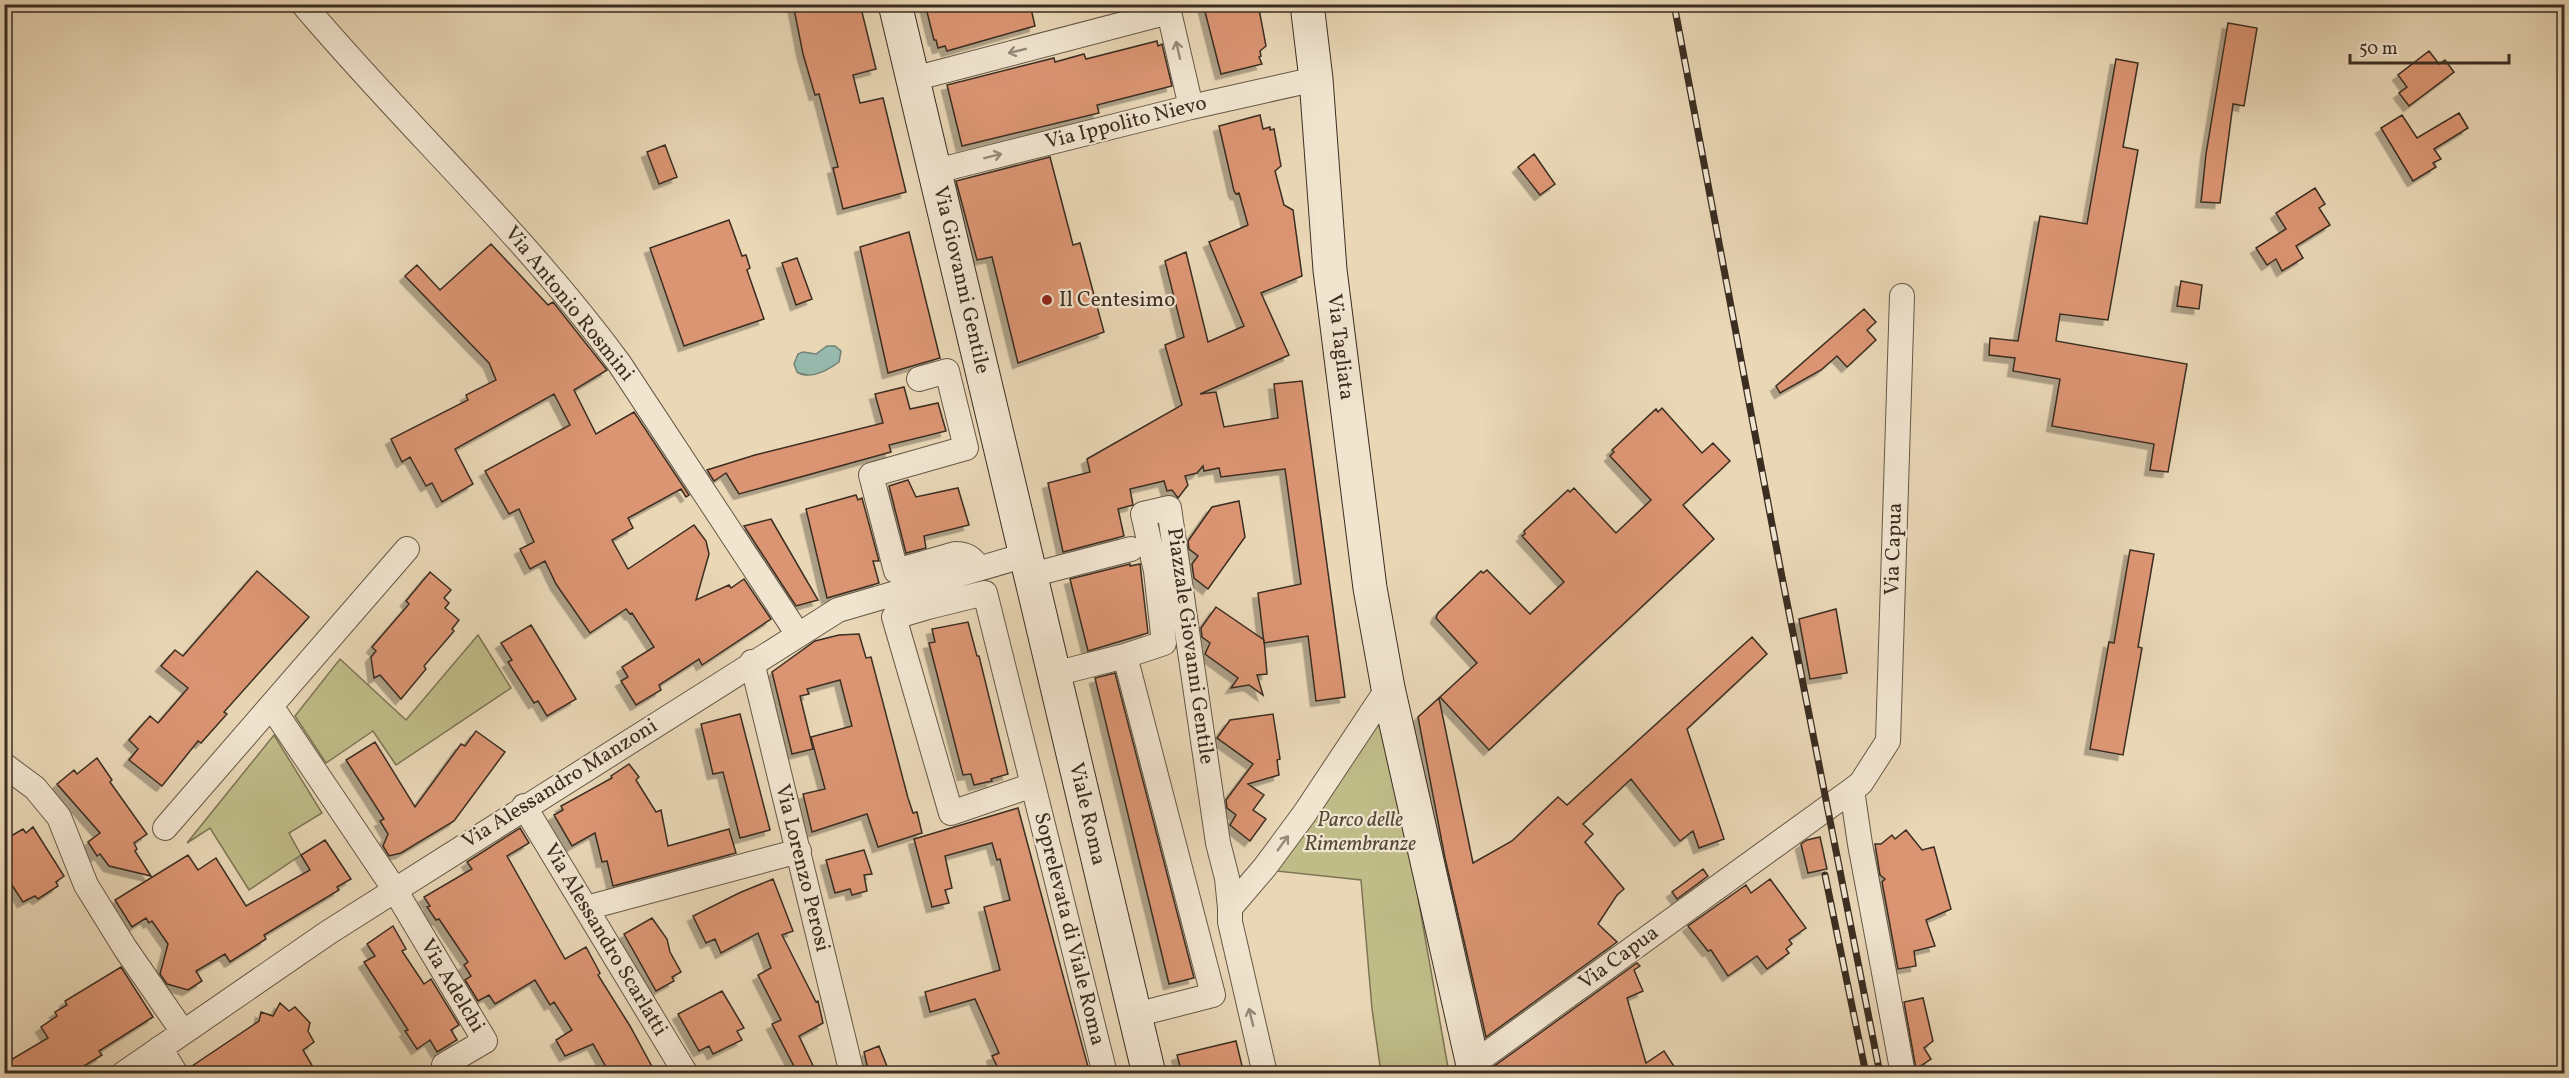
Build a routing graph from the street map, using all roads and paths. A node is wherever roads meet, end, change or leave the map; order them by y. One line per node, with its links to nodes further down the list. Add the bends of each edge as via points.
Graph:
1 (303, 4): 15 (street, Via Antonio Rosmini, via 351,61 502,220 589,322)
2 (896, 4): 4 (main road, Via Giovanni Gentile)
3 (1307, 4): 5 (main road, Via Tagliata)
4 (913, 79): 6 (street, one-way to 4, via 1169,12); 7 (main road, Via Giovanni Gentile)
5 (1316, 79): 6 (street, Via Ippolito Nievo); 19 (main road, Via Tagliata, via 1330,270 1370,588)
6 (1191, 106): 7 (street, Via Ippolito Nievo, one-way to 6)
7 (936, 171): 12 (main road, Via Giovanni Gentile)
8 (1902, 296): 23 (street, Via Capua, via 1887,741 1861,783)
9 (919, 379): 13 (street, via 947,371 966,448 871,475 896,571 955,554 973,559)
10 (407, 549): 20 (street)
11 (1131, 549): 12 (street, Via Alessandro Manzoni)
12 (1029, 565): 13 (street, Via Alessandro Manzoni); 18 (main road, Viale Roma)
13 (979, 568): 14 (street, Via Alessandro Manzoni)
14 (926, 596): 15 (street, Via Alessandro Manzoni, via 838,610); 22 (street, Soprelevata di Viale Roma, via 985,593); 22 (street, via 894,617 951,813)
15 (797, 633): 17 (street, Via Alessandro Manzoni)
16 (1125, 656): 18 (street, Piazzale Giovanni Gentile); 29 (street, Piazzale Giovanni Gentile, via 1164,643 1156,571 1143,514 1169,508); 30 (street, via 1213,995)
17 (752, 662): 24 (street, Via Alessandro Manzoni); 26 (street, Via Lorenzo Perosi)
18 (1054, 674): 30 (main road, Viale Roma)
19 (1388, 688): 29 (street, one-way to 19, via 1305,813); 34 (main road, Via Tagliata)
20 (271, 706): 25 (street); 27 (street)
21 (4, 765): 31 (street, via 35,788 59,817 86,885)
22 (1033, 785): 39 (street, Soprelevata di Viale Roma)
23 (1852, 790): 34 (street, Via Capua); 42 (street)
24 (524, 806): 27 (street, Via Alessandro Manzoni); 28 (street, Via Alessandro Scarlatti)
25 (165, 828)
26 (799, 851): 28 (street); 35 (street, Via Lorenzo Perosi)
27 (395, 890): 31 (street, Via Alessandro Manzoni); 33 (street, Via Adelchi, via 485,1041)
28 (586, 908): 38 (street, Via Alessandro Scarlatti)
29 (1230, 908): 41 (street, one-way to 29)
30 (1135, 1015): 40 (main road, Viale Roma)
31 (183, 1032): 32 (street, Via Alessandro Manzoni)
32 (160, 1048): 36 (street, Via Alessandro Manzoni); 37 (street)
33 (444, 1065)
34 (1474, 1069)
35 (851, 1073)
36 (123, 1074)
37 (176, 1074)
38 (686, 1074)
39 (1105, 1074)
40 (1149, 1074)
41 (1265, 1074)
42 (1902, 1074)

